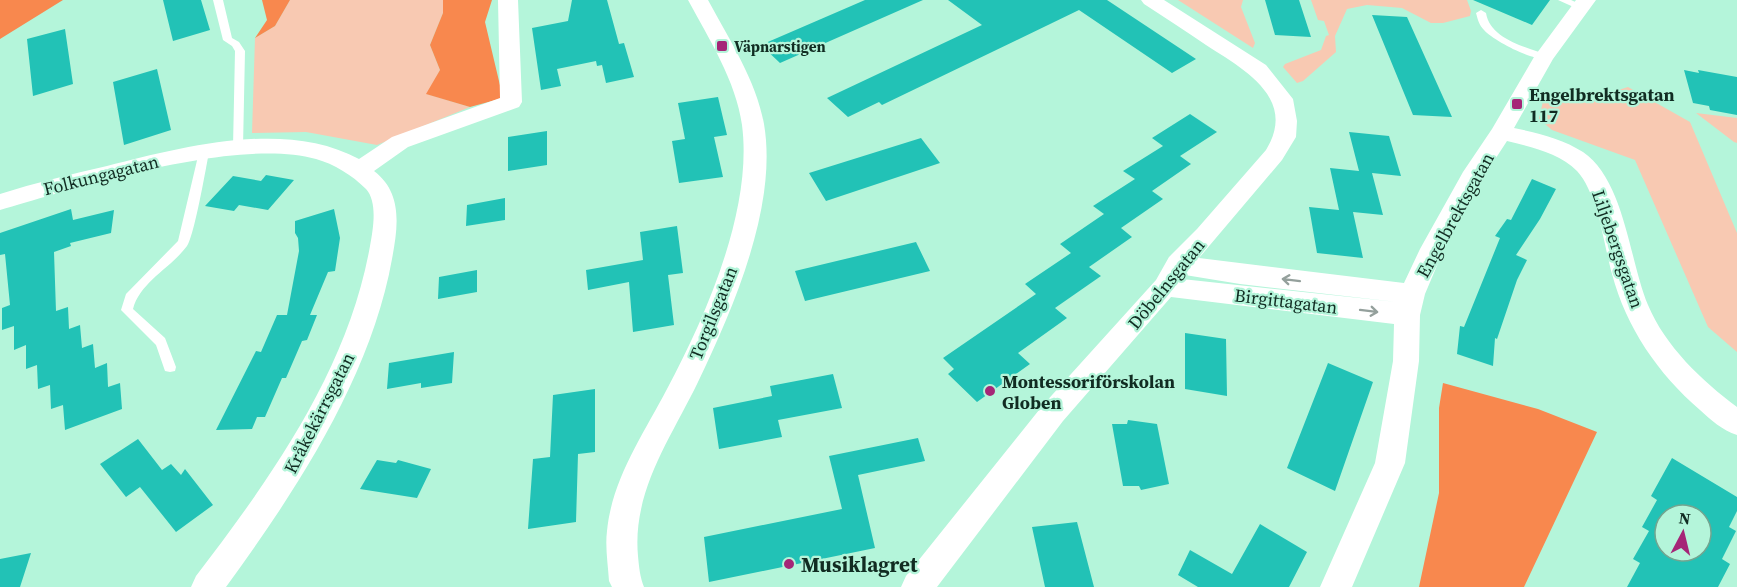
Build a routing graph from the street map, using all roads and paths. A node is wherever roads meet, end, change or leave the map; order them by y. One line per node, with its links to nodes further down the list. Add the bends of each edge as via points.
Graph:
1 (218, 0): 9 (lane, via 228,40 240,51)
2 (508, 0): 12 (street, via 511,102 400,142)
3 (698, 0): 19 (street, Torgilsgatan, via 735,72 747,105 754,138 753,175 732,272 685,381 635,474 622,531)
4 (1151, 0): 14 (street, Döbelnsgatan, via 1258,70 1282,99 1286,121 1285,136 1274,155)
5 (1577, 2): 7 (street, Engelbrektsgatan)
6 (1481, 12): 7 (lane, via 1480,19 1491,32)
7 (1544, 57): 8 (street, Engelbrektsgatan)
8 (1502, 132): 15 (street, Engelbrektsgatan, via 1432,249); 17 (street, Liljebergsgatan, via 1541,142 1586,167 1600,189 1628,289 1641,317 1682,377)
9 (238, 147): 10 (street, Folkungagatan, via 276,146); 11 (street, Folkungagatan)
10 (313, 151): 12 (street, Kråkekärrsgatan)
11 (204, 153): 13 (street, Folkungagatan, via 160,160); 16 (lane, via 183,243 130,297 127,310 161,342)
12 (359, 170): 18 (street, Kråkekärrsgatan, via 376,184 385,209 372,297 337,386 284,480)
13 (0, 202)
14 (1172, 275): 15 (street, Birgittagatan); 20 (street, Döbelnsgatan, via 1053,413)
15 (1410, 305): 21 (street, Engelbrektsgatan, via 1406,362 1390,463)
16 (170, 368)
17 (1737, 423)
18 (207, 587)
19 (628, 587)
20 (917, 587)
21 (1336, 587)

